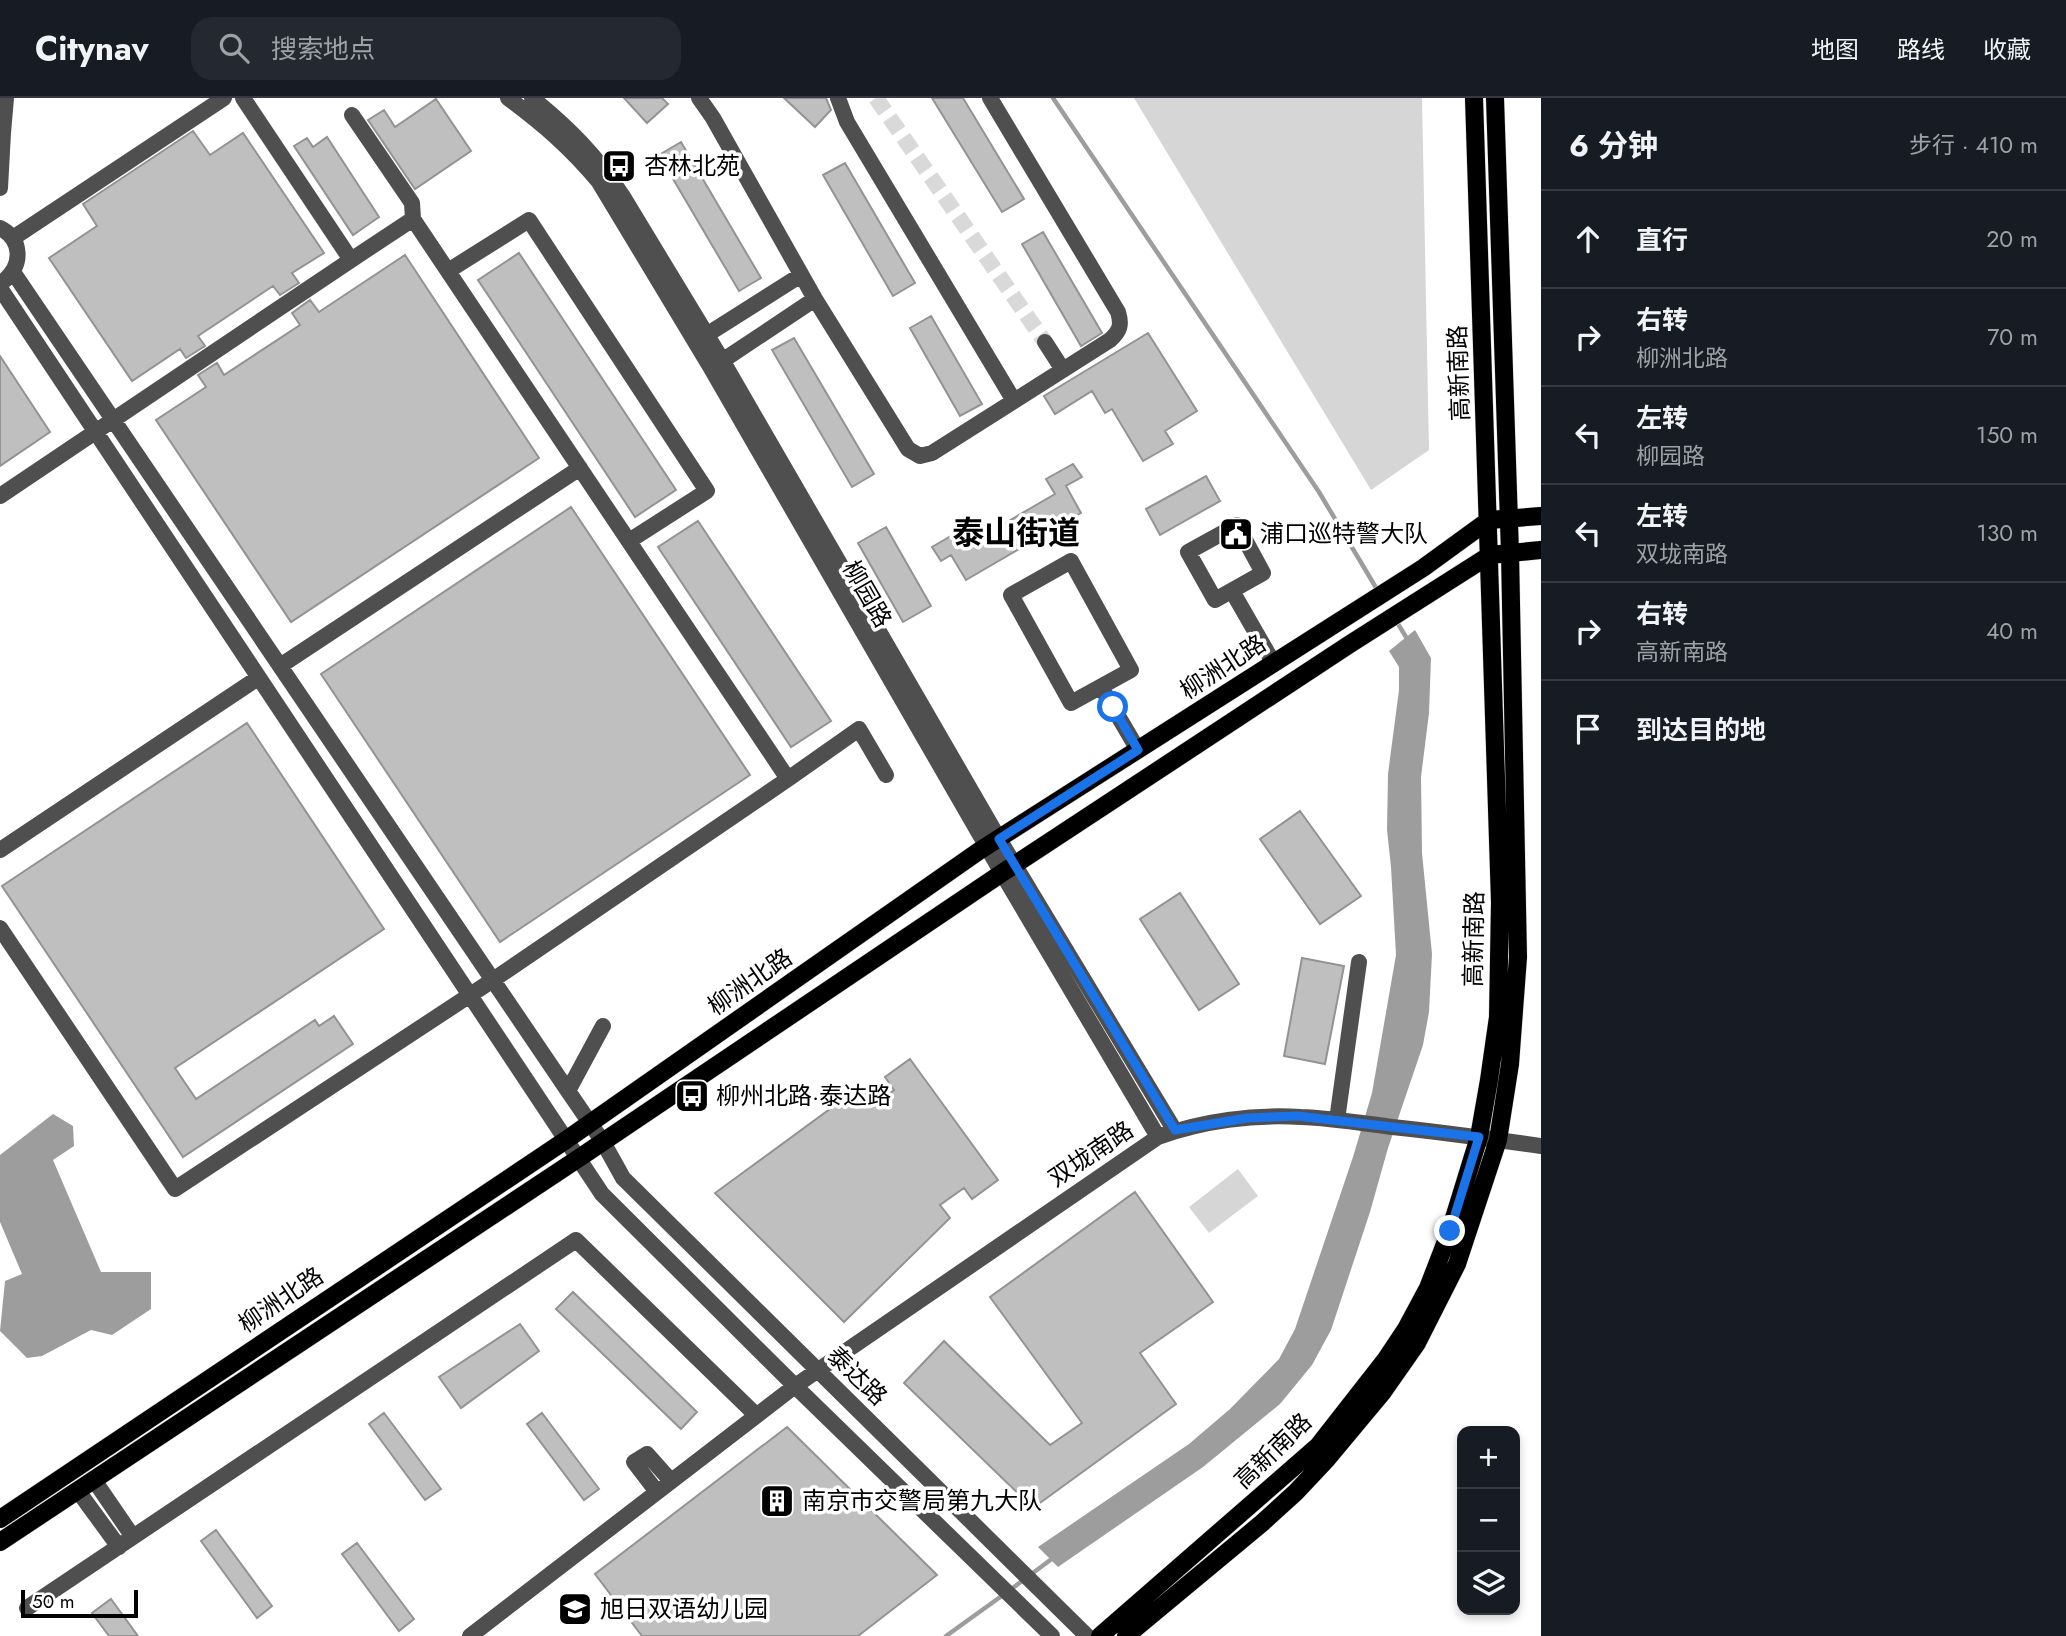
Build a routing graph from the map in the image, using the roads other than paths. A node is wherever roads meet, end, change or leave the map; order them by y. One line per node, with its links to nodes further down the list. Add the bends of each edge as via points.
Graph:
1 (6, 98): 12 (street)
2 (225, 98): 15 (street)
3 (243, 98): 16 (street)
4 (508, 98): 22 (street, 柳园路, via 555,134 599,182)
5 (532, 98): 22 (street, 柳园路, via 565,124 605,169)
6 (699, 98): 18 (street)
7 (838, 98): 26 (street, via 847,122)
8 (990, 98): 25 (street, via 1121,322 1110,340)
9 (1474, 98): 33 (main road, 高新南路)
10 (1495, 98): 32 (main road, 高新南路)
11 (352, 115): 14 (street, via 412,202)
12 (2, 133): 13 (street)
13 (0, 188)
14 (413, 219): 16 (street); 17 (street)
15 (7, 233): 19 (street, via 19,255)
16 (351, 260): 27 (street)
17 (448, 271): 29 (street); 34 (street, via 529,220 707,491)
18 (802, 275): 21 (street); 22 (street)
19 (6, 277): 27 (street, 泰达路)
20 (0, 288): 28 (street, 泰达路)
21 (815, 299): 24 (street); 26 (street, via 908,449 920,456)
22 (701, 338): 24 (street, 柳园路)
23 (1045, 342): 25 (street)
24 (717, 364): 49 (street, 柳园路)
25 (1063, 370): 26 (street)
26 (1014, 401)
27 (114, 420): 28 (street); 39 (street, 泰达路)
28 (95, 433): 30 (street); 42 (street, 泰达路)
29 (580, 468): 34 (street); 41 (street)
30 (0, 496)
31 (1541, 516): 32 (main road)
32 (1508, 518): 33 (main road); 36 (main road, 高新南路)
33 (1489, 520): 37 (main road, 高新南路); 40 (main road, 柳洲北路)
34 (629, 541): 48 (street)
35 (1541, 551): 36 (main road, 柳洲北路)
36 (1510, 553): 37 (main road, 柳洲北路); 64 (main road, 高新南路, via 1518,957 1510,1064)
37 (1490, 555): 51 (main road, 柳洲北路); 62 (main road, 高新南路, via 1499,979 1498,1017)
38 (1233, 591): 38 (street, via 1263,573 1237,525 1188,552 1215,600); 40 (street)
39 (270, 651): 41 (street, 泰达路); 42 (street)
40 (1273, 664): 46 (main road, 柳洲北路)
41 (280, 666): 43 (street, 泰达路)
42 (254, 671): 45 (street, 泰达路); 50 (street)
43 (290, 681): 45 (street); 54 (street, 泰达路)
44 (1101, 687): 44 (street, via 1131,670 1071,561 1011,595 1071,703); 46 (street)
45 (270, 695): 55 (street, 泰达路)
46 (1138, 750): 49 (main road, 柳洲北路)
47 (886, 775): 48 (street, via 859,729)
48 (789, 779): 54 (street)
49 (993, 843): 51 (street, 柳园路); 59 (main road, 柳洲北路)
50 (0, 850)
51 (1009, 869): 60 (street, 柳园路); 61 (street, 柳园路); 65 (main road, 柳洲北路)
52 (0, 928): 55 (street, via 175,1189)
53 (1359, 962): 58 (street)
54 (493, 980): 55 (street); 57 (street, 泰达路)
55 (470, 996): 63 (street, 泰达路)
56 (603, 1026): 57 (street)
57 (568, 1091): 59 (street, 泰达路)
58 (1342, 1120): 60 (street, 双垅南路, via 1247,1118); 62 (street, 双垅南路)
59 (590, 1123): 63 (main road, 柳洲北路); 65 (street, 泰达路)
60 (1175, 1130): 61 (street, 双垅南路)
61 (1158, 1137): 68 (street, 双垅南路)
62 (1479, 1137): 64 (street, 双垅南路); 83 (main road, 高新南路, via 1428,1288 1406,1329 1366,1385 1318,1446)
63 (566, 1140): 67 (street, 泰达路); 75 (main road, 柳洲北路)
64 (1498, 1140): 66 (street, 双垅南路); 84 (main road, 高新南路, via 1457,1264 1417,1343 1382,1393 1296,1492)
65 (603, 1142): 67 (main road, 柳洲北路); 68 (street, 泰达路, via 623,1178)
66 (1541, 1146)
67 (579, 1158): 69 (street, 泰达路, via 602,1194); 71 (main road, 柳洲北路)
68 (818, 1370): 69 (street, 双垅南路); 82 (street, 泰达路)
69 (795, 1386): 70 (street, 双垅南路); 81 (street, 泰达路)
70 (756, 1415): 72 (street, 双垅南路); 76 (street, via 576,1240)
71 (93, 1480): 73 (main road, 柳洲北路); 76 (street)
72 (671, 1481): 74 (street, 双垅南路); 74 (street, via 647,1454 634,1462)
73 (78, 1491): 77 (main road, 柳洲北路); 78 (street)
74 (657, 1492): 80 (street, 双垅南路)
75 (0, 1519)
76 (133, 1537): 78 (street)
77 (0, 1542)
78 (119, 1547): 79 (street)
79 (27, 1608)
80 (474, 1635)
81 (1052, 1636)
82 (1087, 1636)
83 (1100, 1636)
84 (1126, 1636)

